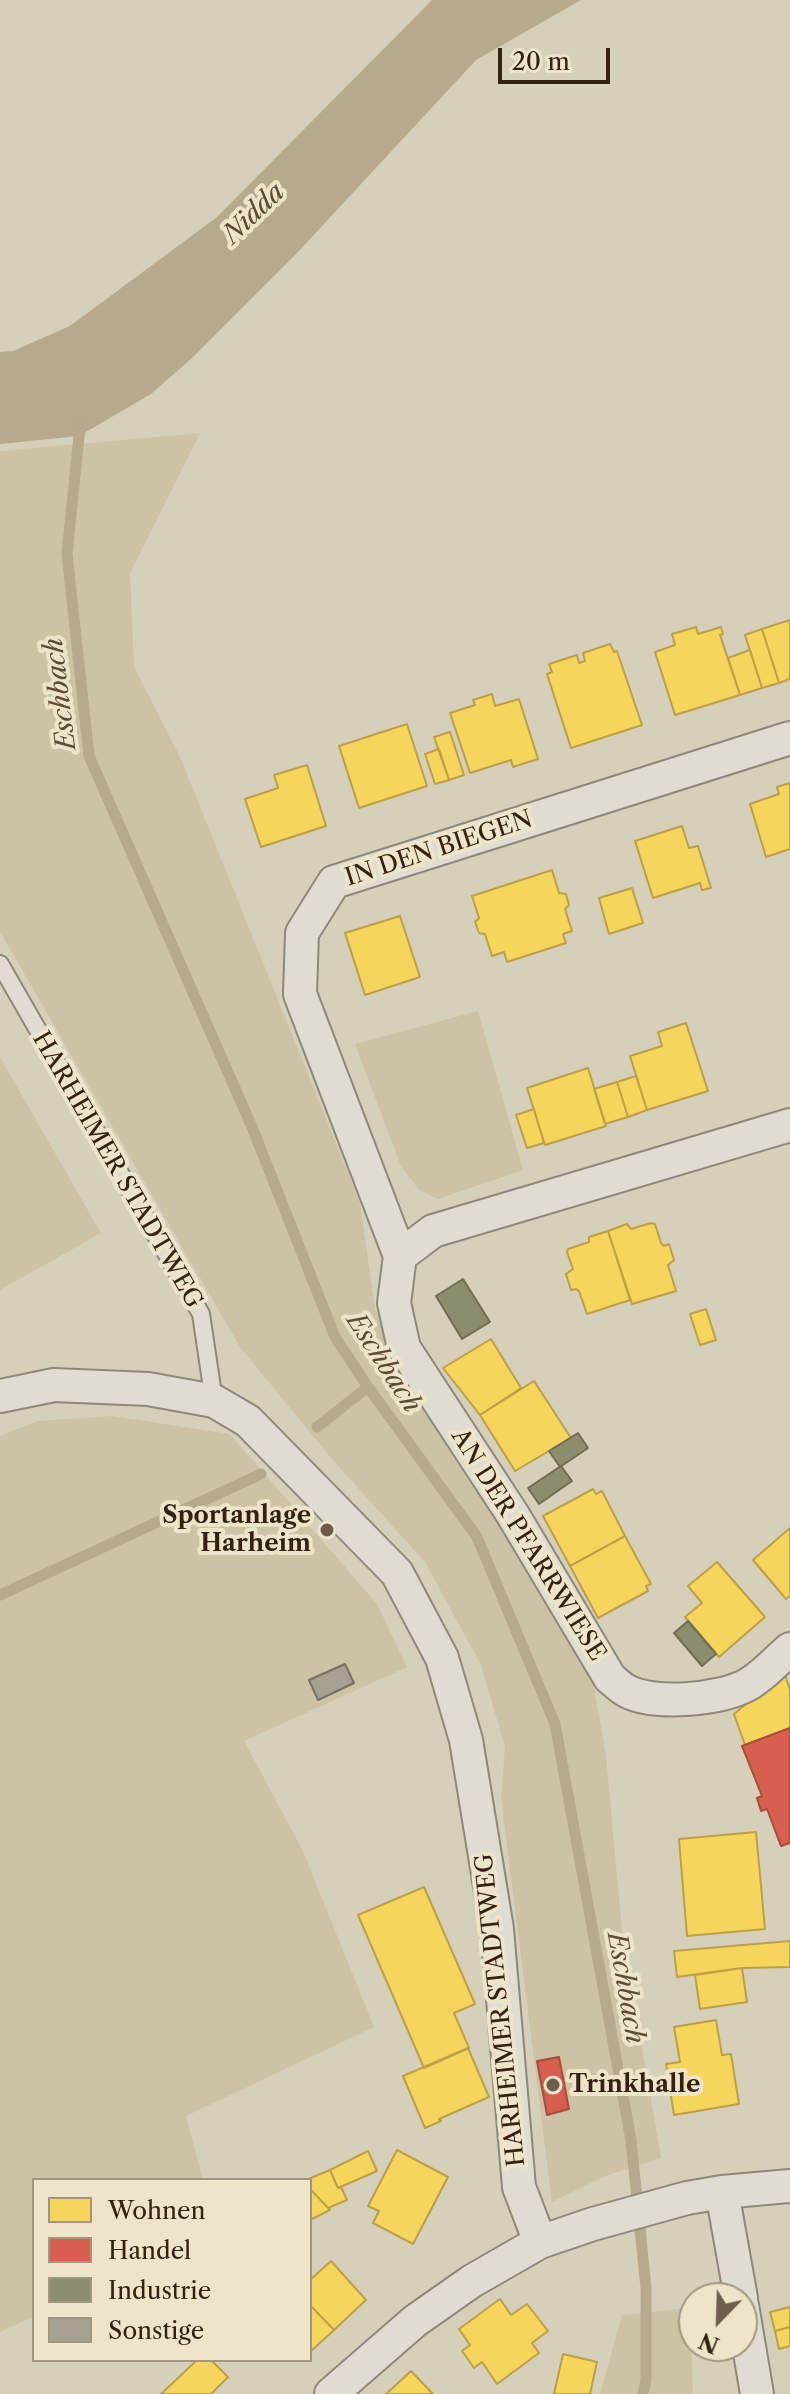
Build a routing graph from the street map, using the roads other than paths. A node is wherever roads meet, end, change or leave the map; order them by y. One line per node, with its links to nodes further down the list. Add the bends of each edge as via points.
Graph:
1 (790, 738): 4 (street, IN DEN BIEGEN, via 334,882 302,933 300,994)
2 (0, 964): 6 (lane, HARHEIMER STADTWEG, via 201,1314)
3 (790, 1125): 4 (street, via 433,1231)
4 (400, 1256): 7 (street, AN DER PFARRWIESE, via 394,1303 404,1348 513,1515 610,1678 627,1692 659,1698 715,1696 747,1685)
5 (0, 1396): 6 (street, via 54,1385 148,1389)
6 (214, 1401): 10 (street, HARHEIMER STADTWEG, via 248,1421 397,1573 442,1658 466,1740 497,1929 519,2187)
7 (790, 1649)
8 (790, 2186): 9 (street)
9 (722, 2192): 10 (street); 11 (street)
10 (540, 2242): 13 (street, via 415,2321)
11 (738, 2282)
12 (752, 2362): 14 (street)
13 (331, 2394)
14 (757, 2394)

